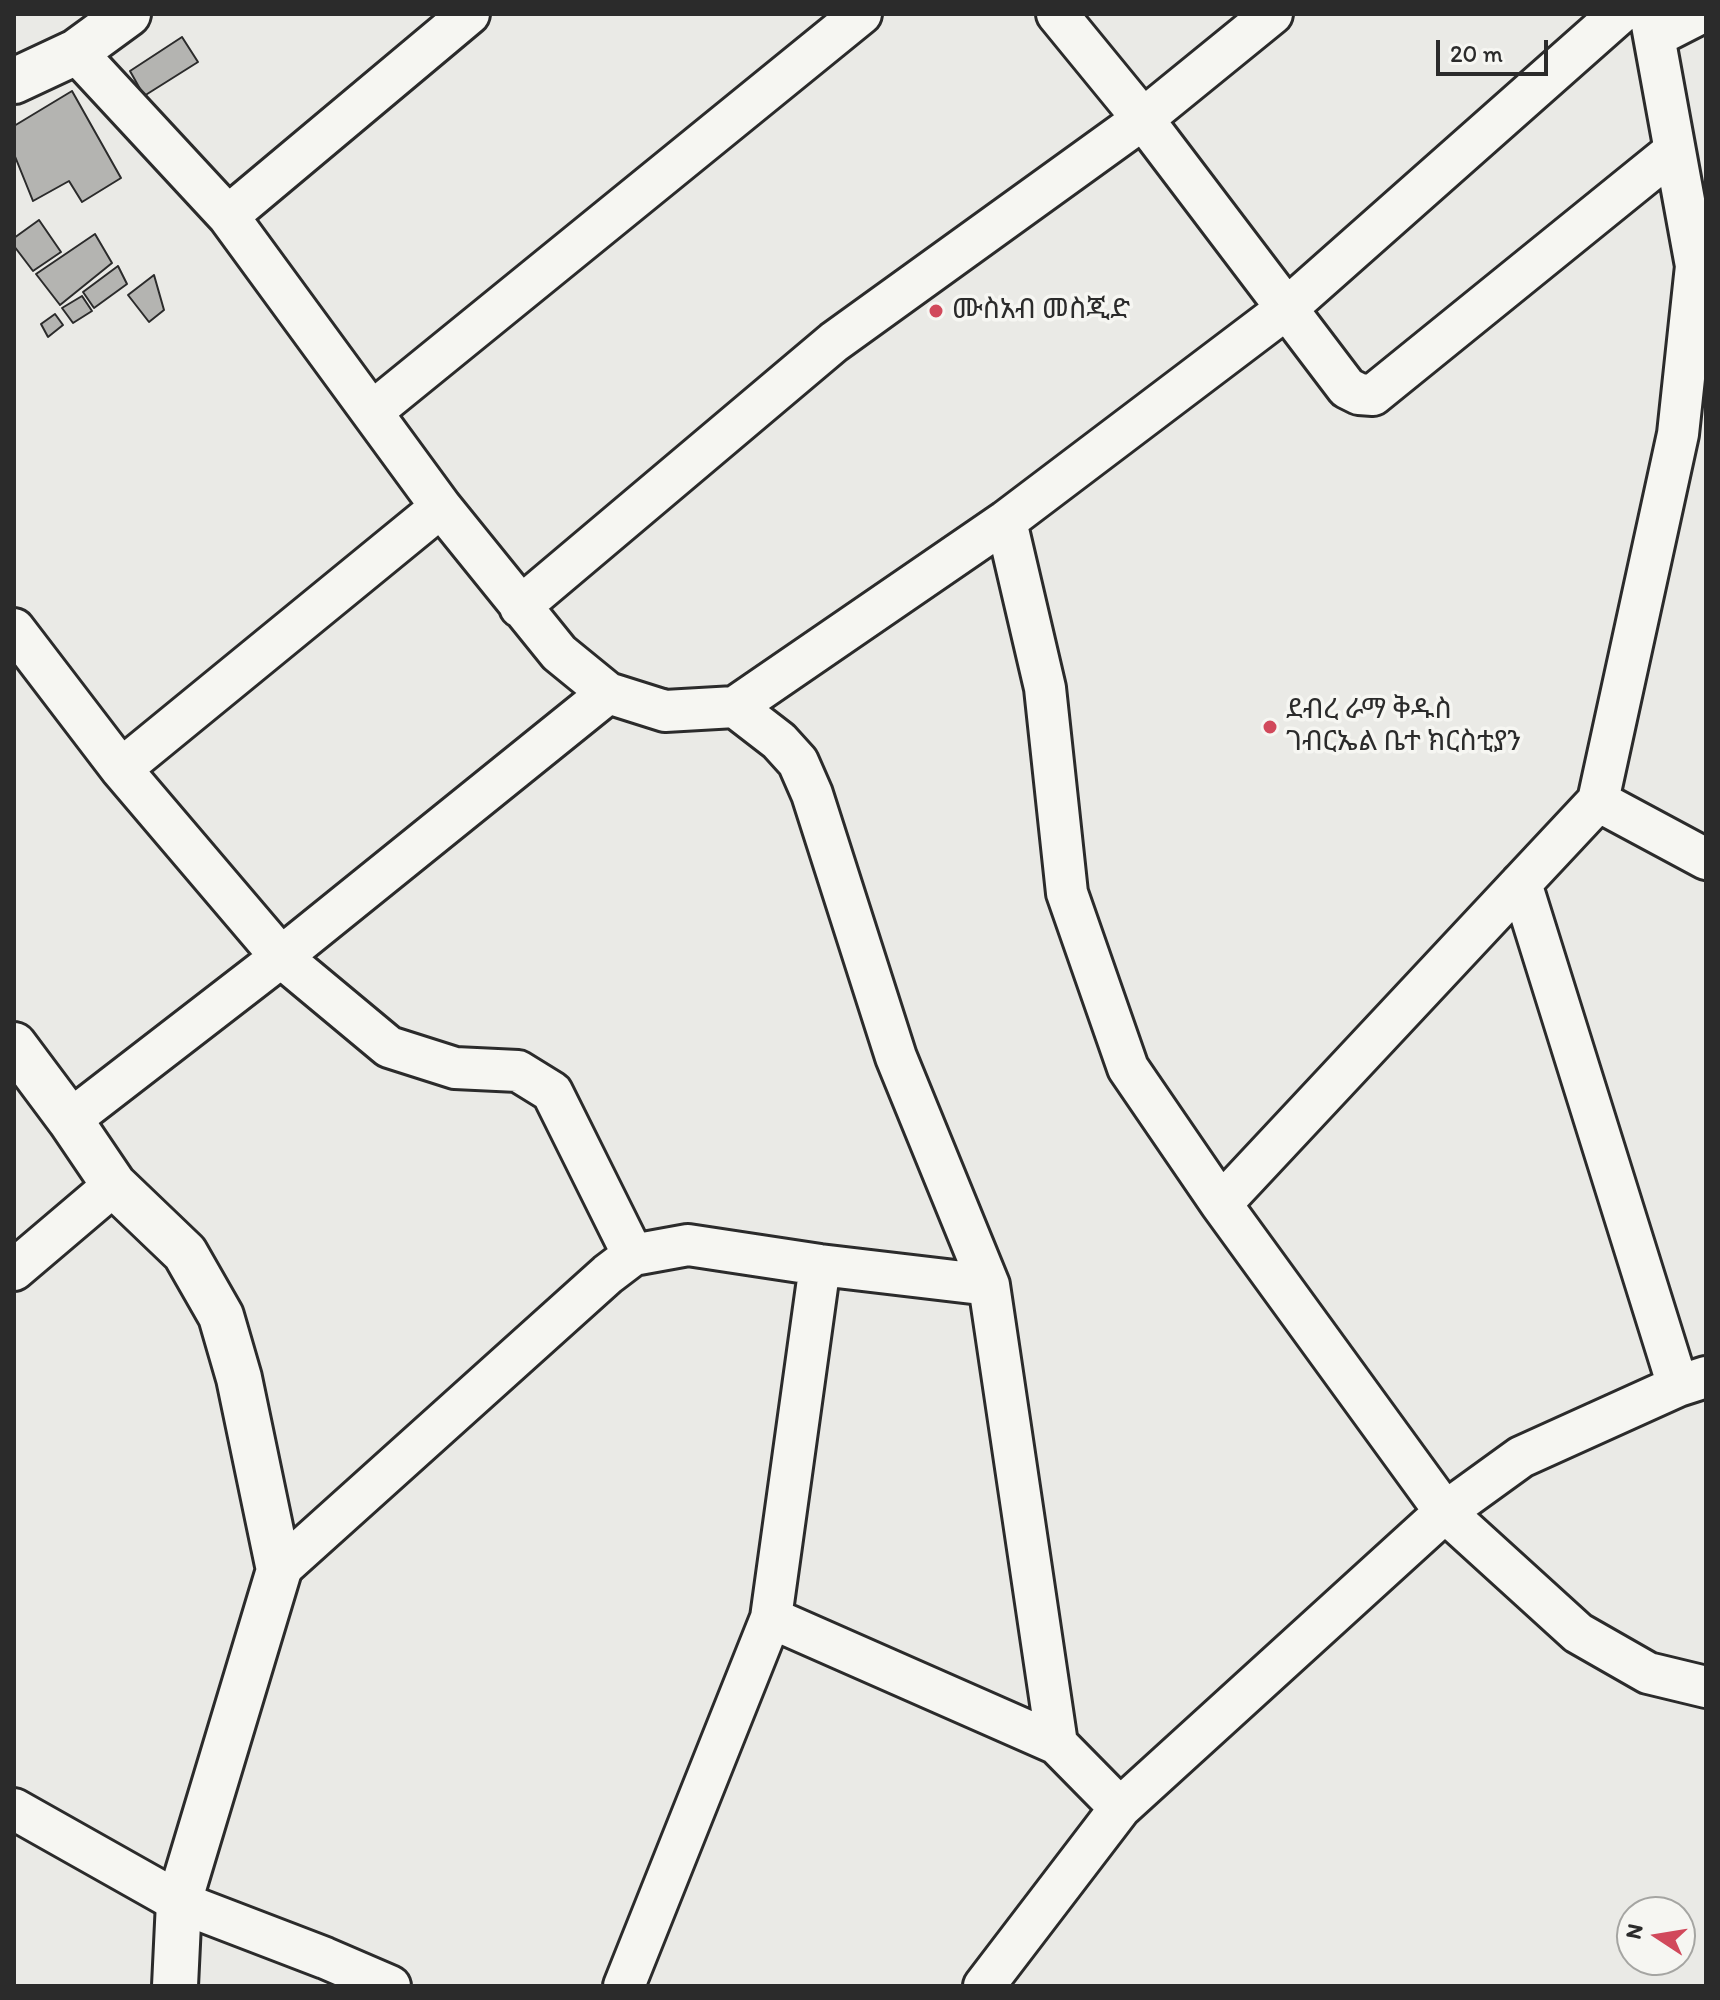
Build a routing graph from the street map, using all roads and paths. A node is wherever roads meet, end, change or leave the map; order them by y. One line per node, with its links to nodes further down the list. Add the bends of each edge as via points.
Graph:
1 (128, 14): 9 (main road)
2 (469, 14): 13 (street)
3 (861, 14): 16 (street)
4 (1057, 14): 11 (street)
5 (1272, 14): 11 (street)
6 (1619, 14): 15 (street)
7 (1699, 14): 8 (street)
8 (1653, 25): 12 (street)
9 (76, 52): 10 (main road); 13 (street)
10 (14, 81)
11 (1143, 119): 15 (street); 20 (street, via 834,342)
12 (1674, 151): 14 (street); 15 (street, via 1373,395 1347,388)
13 (228, 216): 16 (street)
14 (1701, 265): 17 (street)
15 (1286, 309): 19 (street)
16 (373, 411): 18 (street)
17 (1692, 437): 25 (street)
18 (441, 507): 20 (street); 24 (street)
19 (1006, 521): 23 (street); 32 (street, via 1045,688 1067,893 1128,1068)
20 (520, 607): 22 (street, via 559,653)
21 (14, 629): 24 (street)
22 (608, 693): 23 (street, via 665,711); 28 (street)
23 (735, 707): 36 (street, via 798,762 896,1057)
24 (121, 769): 28 (street)
25 (1598, 801): 26 (street); 27 (street)
26 (1706, 859)
27 (1521, 883): 32 (street); 37 (street)
28 (281, 957): 30 (street); 33 (street, via 389,1047 455,1068 518,1071 552,1092)
29 (14, 1045): 30 (main road)
30 (70, 1120): 31 (main road)
31 (114, 1185): 35 (street); 39 (main road, via 185,1253 221,1316)
32 (1221, 1204): 38 (street)
33 (633, 1255): 34 (street, via 688,1245); 39 (street)
34 (820, 1265): 36 (street); 40 (street)
35 (14, 1270)
36 (989, 1285): 42 (street)
37 (1692, 1382): 38 (street, via 1521,1457)
38 (1445, 1512): 41 (street, via 1578,1633 1648,1673); 43 (street)
39 (279, 1570): 45 (main road)
40 (771, 1618): 42 (street); 48 (street)
41 (1706, 1687)
42 (1057, 1744): 43 (street)
43 (1120, 1808): 49 (street)
44 (14, 1809): 45 (street)
45 (179, 1902): 46 (main road); 47 (street)
46 (175, 1986)
47 (390, 1986)
48 (624, 1986)
49 (984, 1986)

